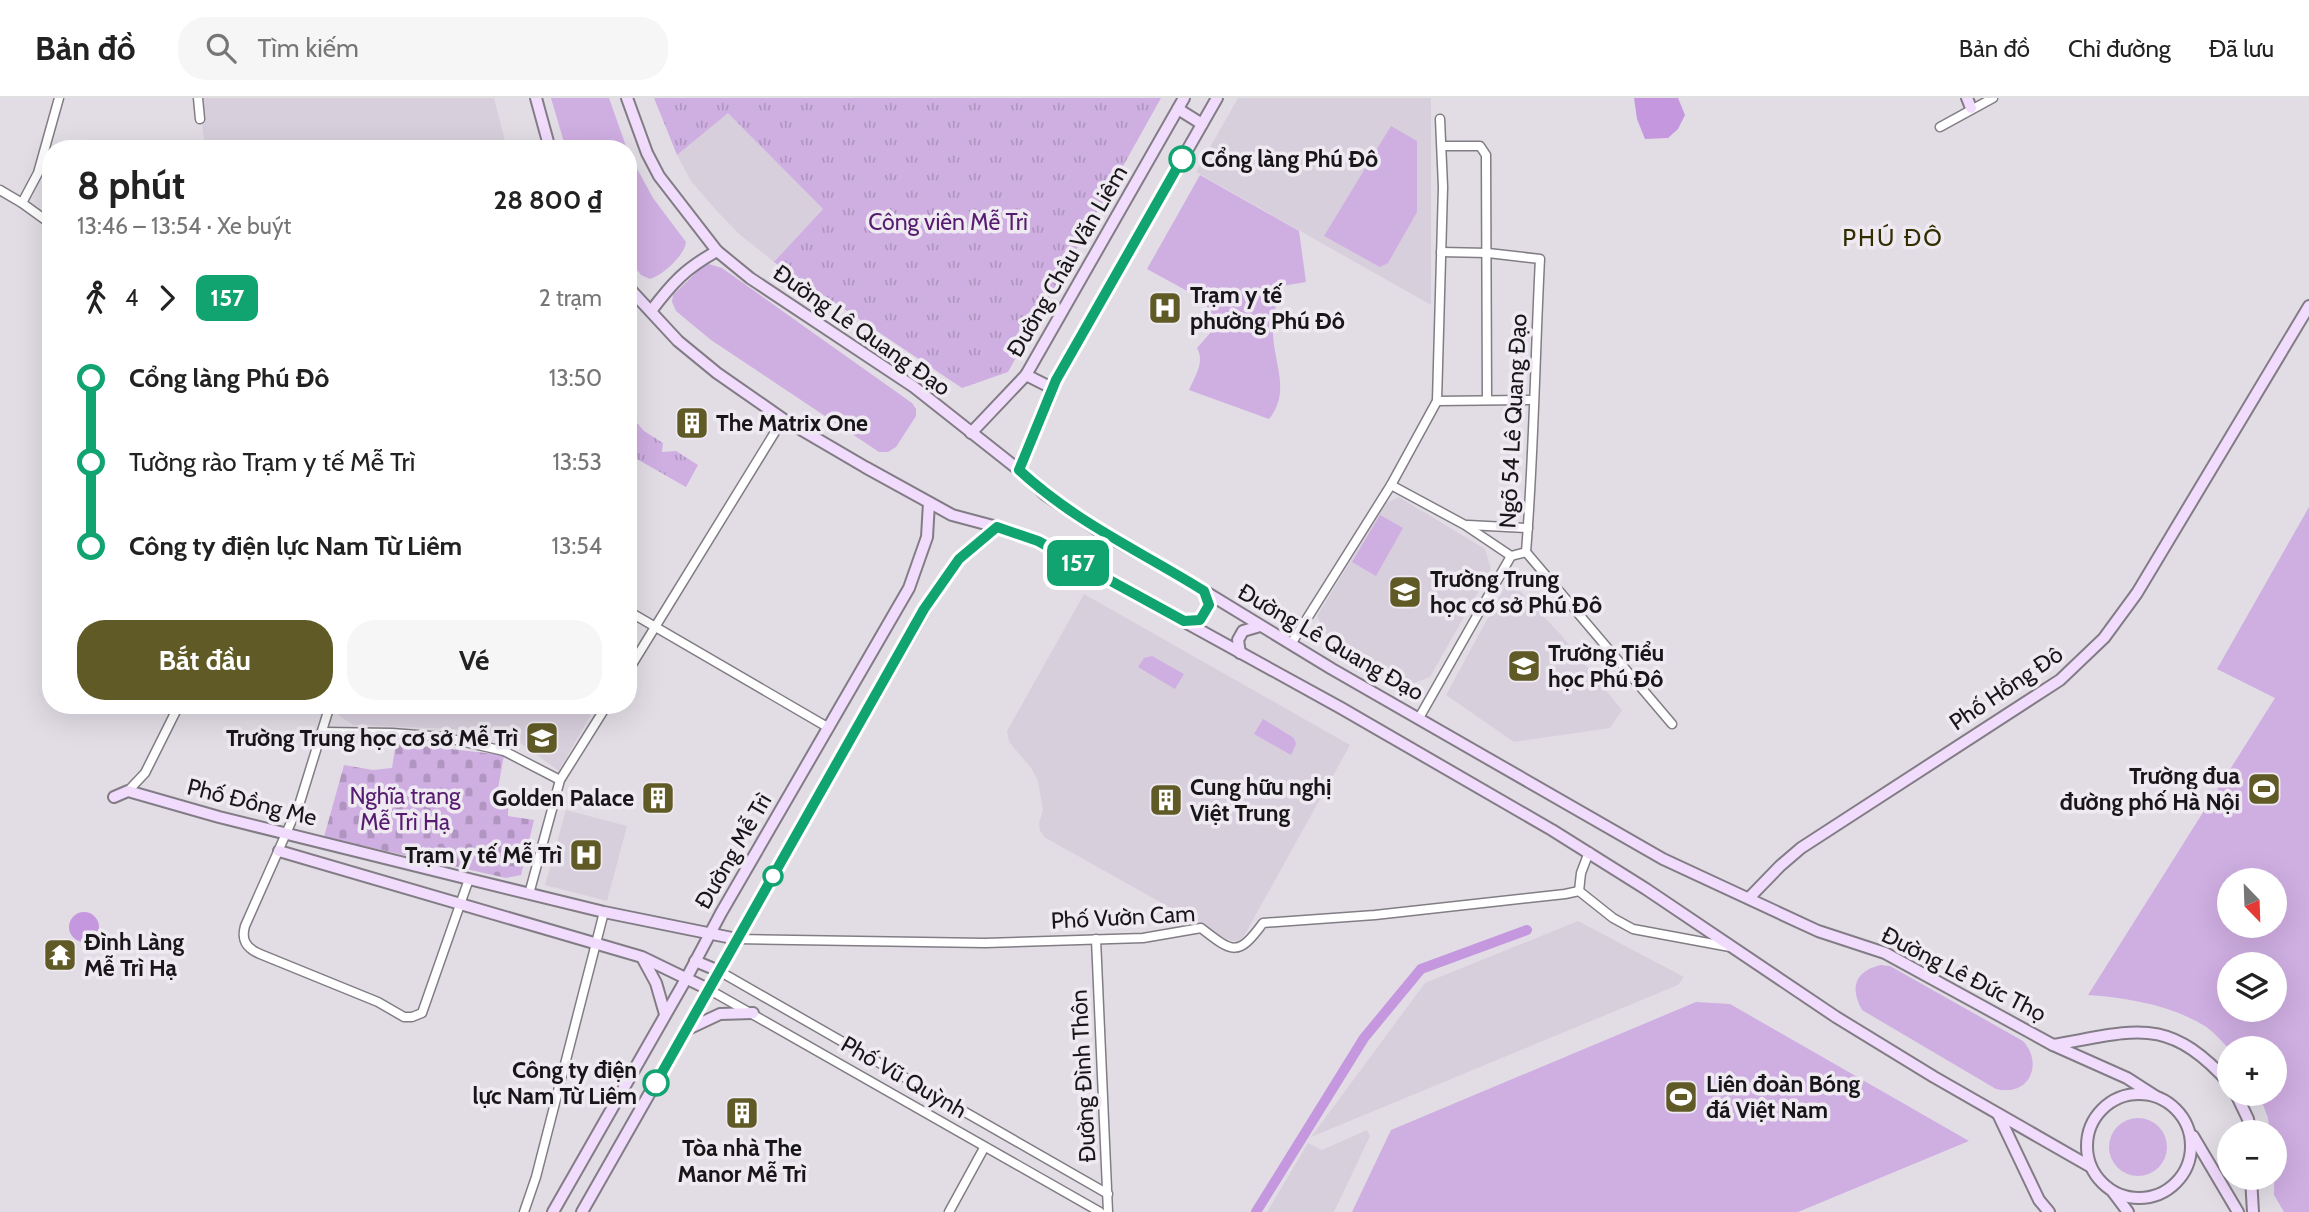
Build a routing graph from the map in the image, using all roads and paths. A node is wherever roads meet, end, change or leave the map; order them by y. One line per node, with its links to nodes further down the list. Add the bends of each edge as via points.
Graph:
1 (59, 98): 14 (street)
2 (198, 98): 10 (street)
3 (536, 98): 15 (main road)
4 (627, 98): 21 (main road, Đường Lê Quang Đạo, via 659,176)
5 (1184, 98): 9 (main road, Đường Châu Văn Liêm)
6 (1217, 98): 12 (main road)
7 (1993, 98): 8 (street)
8 (1969, 103): 13 (street)
9 (1178, 109): 12 (main road); 27 (main road, Đường Châu Văn Liêm)
10 (200, 119)
11 (1440, 119): 16 (street)
12 (1202, 124): 28 (main road)
13 (1940, 127)
14 (48, 140)
15 (548, 140)
16 (1442, 146): 22 (street); 23 (street, via 1480,146 1486,155)
17 (42, 160): 19 (street)
18 (0, 190): 19 (street)
19 (22, 203): 20 (street)
20 (42, 217)
21 (717, 251): 26 (main road, via 672,283); 33 (main road, Đường Lê Quang Đạo, via 914,387)
22 (1441, 252): 23 (street); 31 (street)
23 (1488, 253): 29 (street); 30 (street, Ngõ 54 Lê Quang Đạo, via 1540,258)
24 (637, 296): 26 (main road)
25 (2309, 306): 68 (main road, Phố Hồng Đô, via 2137,593 2104,638 2060,680 1801,848)
26 (651, 311): 32 (main road, via 717,373)
27 (1026, 375): 28 (main road); 33 (main road, Đường Châu Văn Liêm)
28 (1052, 388): 34 (main road)
29 (1487, 400): 30 (street); 31 (street)
30 (1533, 400): 39 (street, Ngõ 54 Lê Quang Đạo)
31 (1437, 401): 35 (street)
32 (783, 419): 36 (main road); 48 (street)
33 (971, 433): 34 (main road, Đường Lê Quang Đạo)
34 (1019, 470): 43 (main road, Đường Lê Quang Đạo, via 1046,495 1102,533)
35 (1391, 485): 37 (street); 49 (street)
36 (929, 503): 38 (main road, via 952,515); 42 (main road, Đường Mễ Trì, via 927,537)
37 (1465, 525): 39 (street); 41 (street)
38 (997, 527): 44 (main road, Đường Mễ Trì, via 959,559); 46 (main road, via 1038,541)
39 (1528, 528): 40 (street, Ngõ 54 Lê Quang Đạo)
40 (1526, 552): 41 (street, Ngõ 54 Lê Quang Đạo); 56 (street)
41 (1511, 556): 55 (street, Ngõ 54 Lê Quang Đạo)
42 (911, 586): 44 (main road); 57 (main road, Đường Mễ Trì)
43 (1204, 591): 46 (main road, via 1209,605 1206,613 1200,620); 47 (main road, Đường Lê Quang Đạo)
44 (932, 597): 72 (main road, Đường Mễ Trì)
45 (637, 617): 48 (street)
46 (1184, 621): 50 (main road)
47 (1260, 626): 49 (main road, Đường Lê Quang Đạo); 50 (main road, via 1242,631)
48 (655, 628): 51 (street); 57 (street)
49 (1291, 644): 55 (main road, Đường Lê Quang Đạo)
50 (1240, 653): 64 (main road)
51 (637, 657)
52 (174, 714): 60 (street, via 145,773)
53 (328, 714): 58 (street)
54 (601, 714): 59 (street)
55 (1419, 718): 68 (main road, Đường Lê Quang Đạo, via 1663,859)
56 (1672, 724)
57 (829, 728): 71 (main road, Đường Mễ Trì)
58 (324, 732): 59 (street, via 443,737 505,751); 62 (street)
59 (560, 780): 67 (street)
60 (128, 790): 61 (main road); 62 (main road, Phố Đồng Me)
61 (114, 797)
62 (288, 834): 63 (street); 65 (main road, Phố Đồng Me)
63 (279, 851): 69 (main road, Phố Đồng Me); 69 (street, via 244,932 246,944 404,1017 422,1013)
64 (1588, 852): 66 (street); 75 (main road)
65 (469, 880): 67 (main road, Phố Đồng Me); 69 (street)
66 (1579, 891): 73 (street, Phố Vườn Cam, via 1264,923 1247,945 1238,948 1226,947 1201,928 1143,938); 75 (street, via 1633,929)
67 (529, 894): 70 (main road, Phố Đồng Me)
68 (1749, 898): 84 (main road, Đường Lê Đức Thọ, via 1818,932 1885,953)
69 (460, 904): 74 (main road, Phố Đồng Me)
70 (604, 912): 71 (main road, Phố Đồng Me); 74 (street)
71 (709, 935): 72 (main road, Phố Đồng Me); 77 (main road, Đường Mễ Trì)
72 (737, 939): 73 (street, Phố Vườn Cam, via 901,943); 78 (main road, Đường Mễ Trì)
73 (1096, 939): 93 (street, Đường Đình Thôn)
74 (596, 943): 76 (main road, Phố Đồng Me); 94 (street)
75 (1731, 948): 87 (main road)
76 (642, 957): 79 (main road, Phố Đồng Me); 82 (main road, via 652,971)
77 (695, 961): 78 (main road); 79 (main road, Đường Mễ Trì)
78 (719, 971): 80 (main road, Đường Mễ Trì); 93 (street, Phố Vũ Quỳnh)
79 (686, 979): 80 (main road, Phố Vũ Quỳnh); 82 (main road, Đường Mễ Trì)
80 (708, 989): 81 (street, Phố Vũ Quỳnh); 83 (main road, Đường Mễ Trì)
81 (753, 1013): 83 (main road, via 720,1014); 89 (street, Phố Vũ Quỳnh)
82 (665, 1014): 95 (main road, Đường Mễ Trì)
83 (684, 1031): 96 (main road, Đường Mễ Trì)
84 (2053, 1045): 85 (main road, via 2137,1030 2188,1045); 86 (main road, Đường Lê Đức Thọ, via 2127,1078)
85 (2217, 1070)
86 (2155, 1096): 88 (main road, via 2182,1116); 90 (main road, via 2121,1097 2106,1105 2088,1134)
87 (1998, 1114): 90 (main road); 100 (main road)
88 (2189, 1131): 92 (main road, via 2192,1148 2179,1181 2148,1198); 102 (main road)
89 (984, 1148): 97 (street); 98 (street, Phố Vũ Quỳnh)
90 (2091, 1167): 92 (main road)
91 (2251, 1190): 103 (main road)
92 (2113, 1192): 101 (main road)
93 (1108, 1194): 99 (street, Đường Đình Thôn)
94 (524, 1212)
95 (553, 1212)
96 (582, 1212)
97 (949, 1212)
98 (1100, 1212)
99 (1108, 1212)
100 (2049, 1212)
101 (2128, 1212)
102 (2238, 1212)
103 (2252, 1212)

